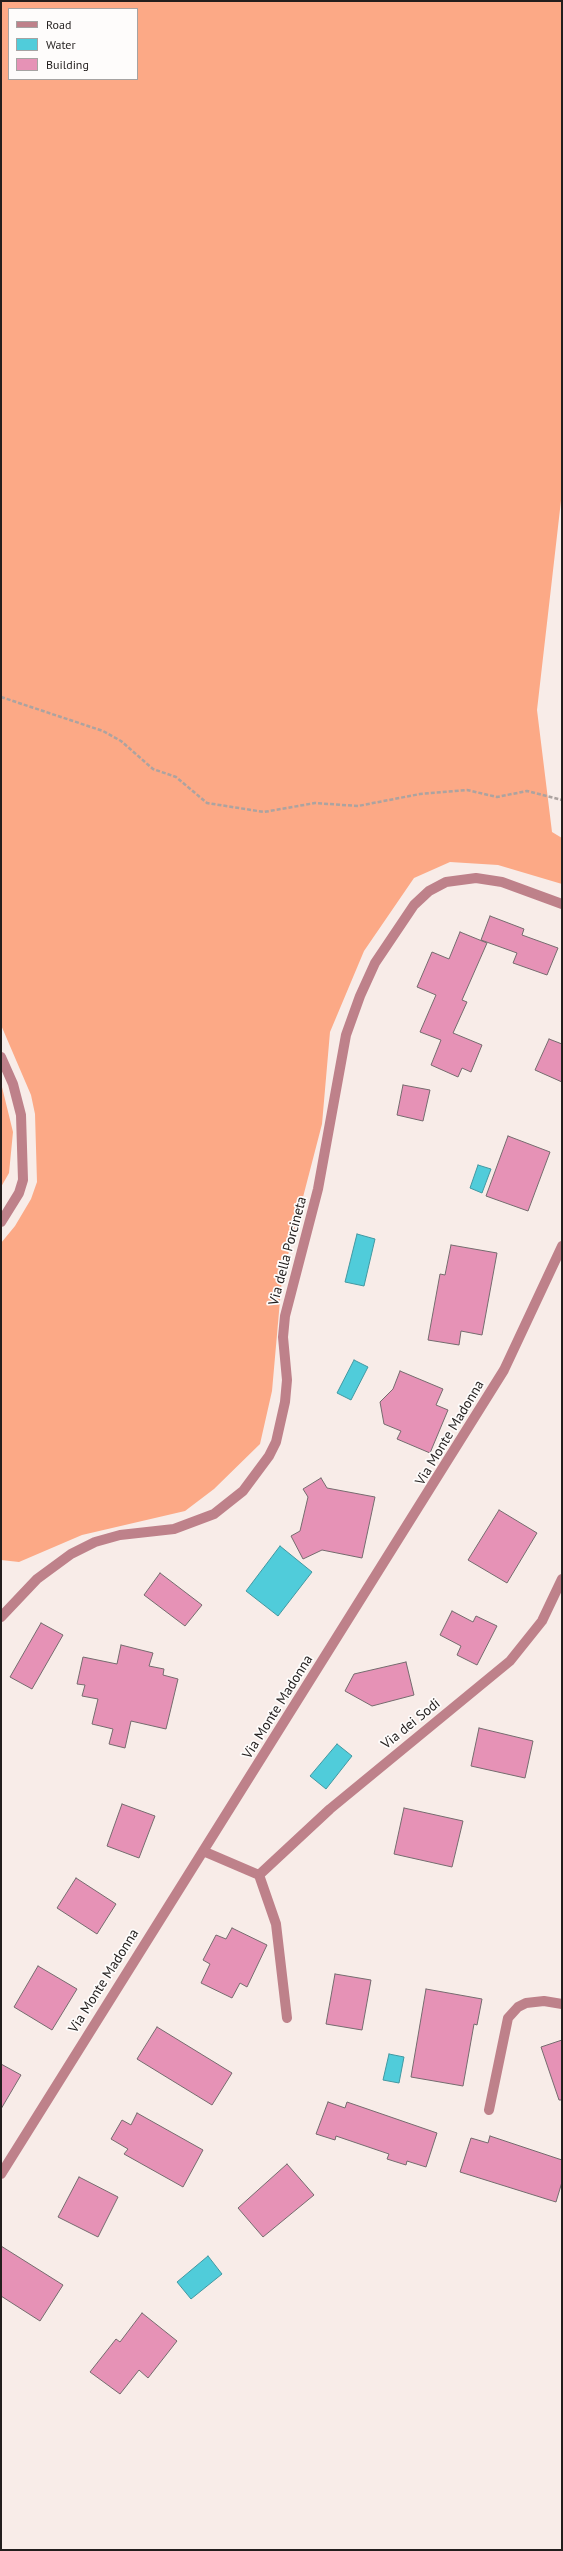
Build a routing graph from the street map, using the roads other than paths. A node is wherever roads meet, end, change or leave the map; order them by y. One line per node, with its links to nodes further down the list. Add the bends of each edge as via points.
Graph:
1 (562, 904): 6 (street, Via della Porcineta, via 502,882 476,878 446,882 429,891 414,905 375,963 346,1035 323,1167 285,1316 285,1402 276,1442 269,1456 243,1490 214,1514 174,1529 120,1535 94,1542 71,1554 36,1579)
2 (1, 1057): 3 (street, via 13,1084 21,1115 24,1180)
3 (1, 1222)
4 (562, 1246): 7 (street, Via Monte Madonna, via 504,1370)
5 (562, 1579): 8 (street, Via dei Sodi, via 542,1621 510,1661 330,1809)
6 (1, 1616)
7 (203, 1851): 8 (street); 12 (street, Via Monte Madonna)
8 (259, 1875): 10 (street, via 276,1924)
9 (562, 2004): 11 (street, via 544,2001 526,2003 518,2007 508,2018)
10 (288, 2018)
11 (489, 2110)
12 (1, 2174)

